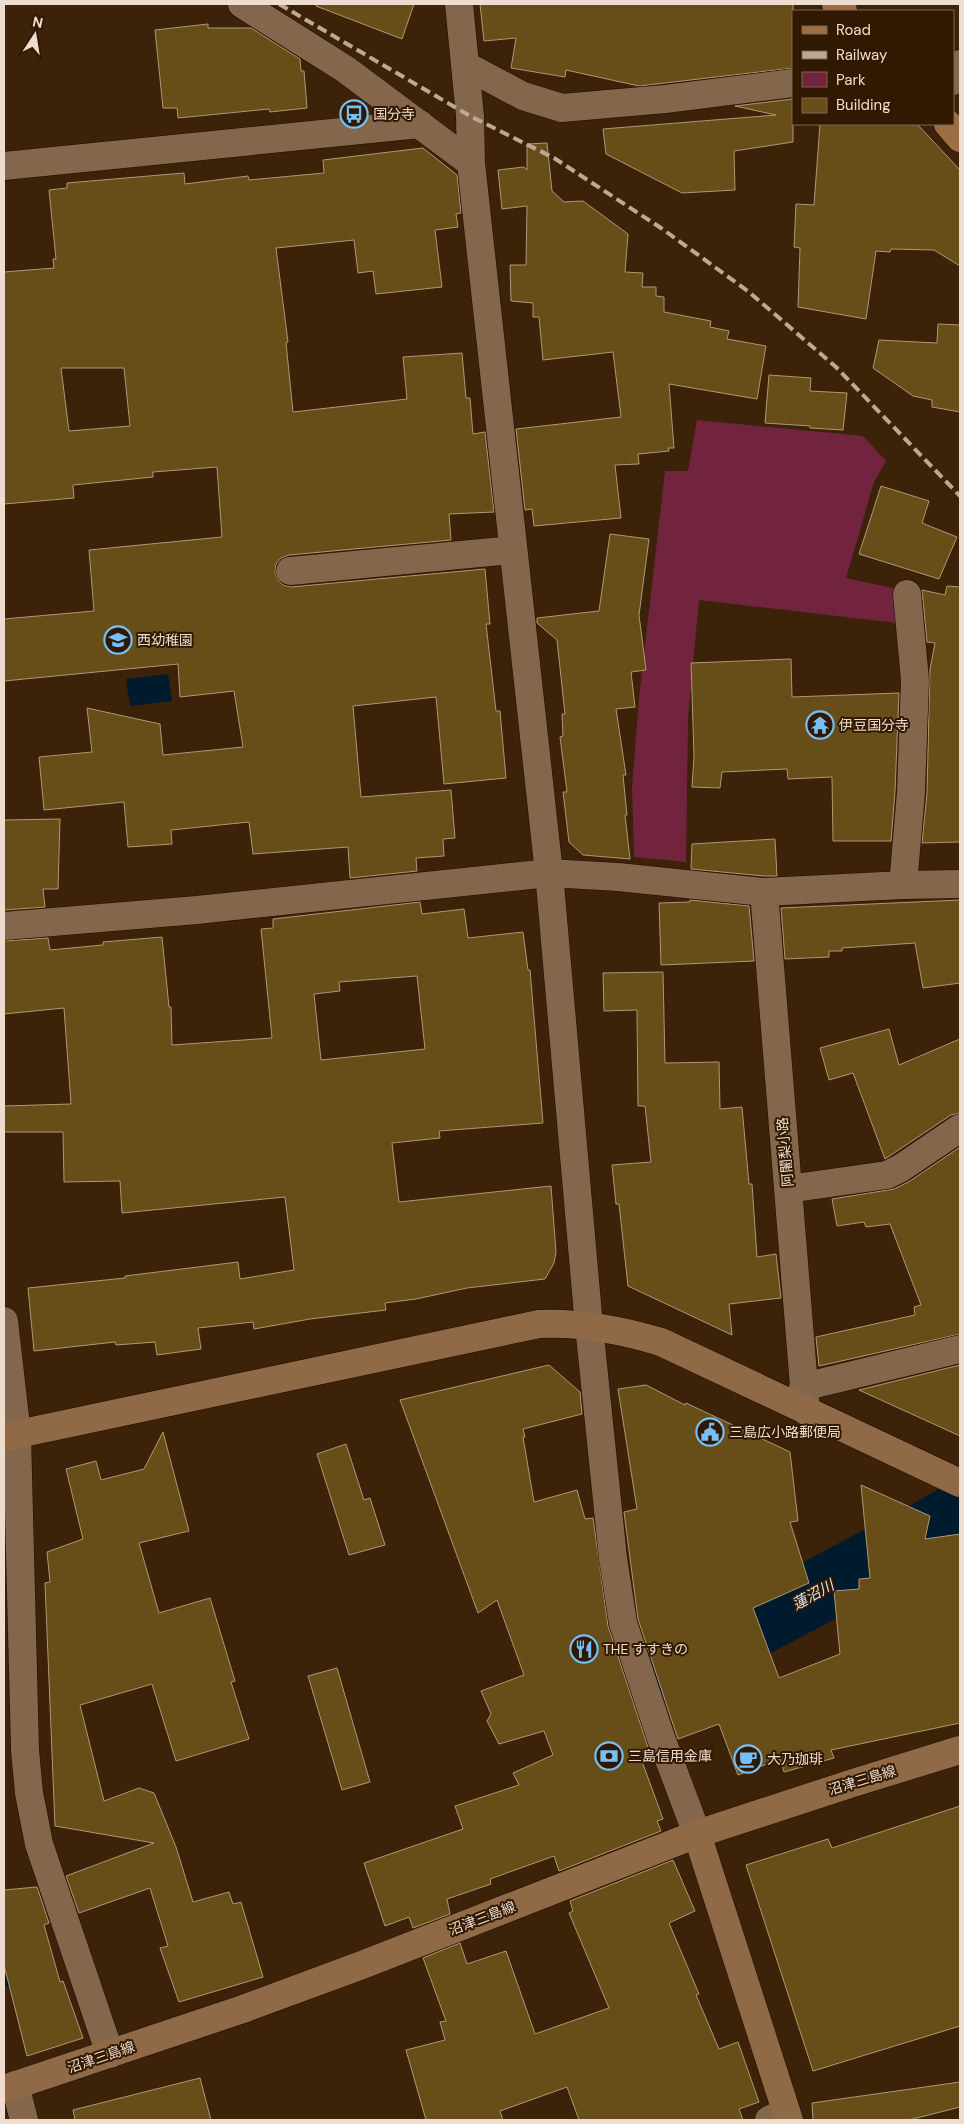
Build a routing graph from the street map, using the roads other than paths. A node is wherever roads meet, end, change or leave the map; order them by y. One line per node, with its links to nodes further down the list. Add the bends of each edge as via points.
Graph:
1 (242, 4): 7 (street, via 345,69)
2 (459, 4): 4 (street)
3 (960, 64): 5 (street)
4 (465, 65): 6 (street, via 523,96 562,108); 10 (street)
5 (954, 79)
6 (792, 83)
7 (420, 124): 10 (street); 11 (street)
8 (949, 125): 9 (main road)
9 (960, 138)
10 (471, 163): 12 (street)
11 (4, 166)
12 (513, 550): 13 (street); 15 (street)
13 (290, 571)
14 (908, 594): 17 (street, via 915,680 911,792)
15 (549, 872): 18 (street); 19 (street, via 197,910); 23 (street)
16 (960, 884): 17 (street)
17 (903, 885): 18 (street)
18 (764, 892): 21 (street, 阿闍梨小路)
19 (4, 926)
20 (960, 1128): 21 (street, via 887,1175)
21 (788, 1189): 25 (street, 阿闍梨小路)
22 (4, 1321): 26 (street)
23 (589, 1326): 25 (street, via 624,1331 661,1342); 26 (street, via 538,1324); 30 (street, via 613,1558 623,1623)
24 (960, 1349): 25 (street)
25 (805, 1399): 27 (street)
26 (10, 1436): 28 (street)
27 (960, 1483)
28 (12, 1562): 31 (street, via 29,1793 39,1844)
29 (960, 1750): 30 (street, 沼津三島線)
30 (697, 1834): 31 (street, 沼津三島線, via 362,1965); 33 (street)
31 (110, 2054): 32 (street, 沼津三島線)
32 (9, 2087): 34 (street)
33 (781, 2117)
34 (24, 2120)

